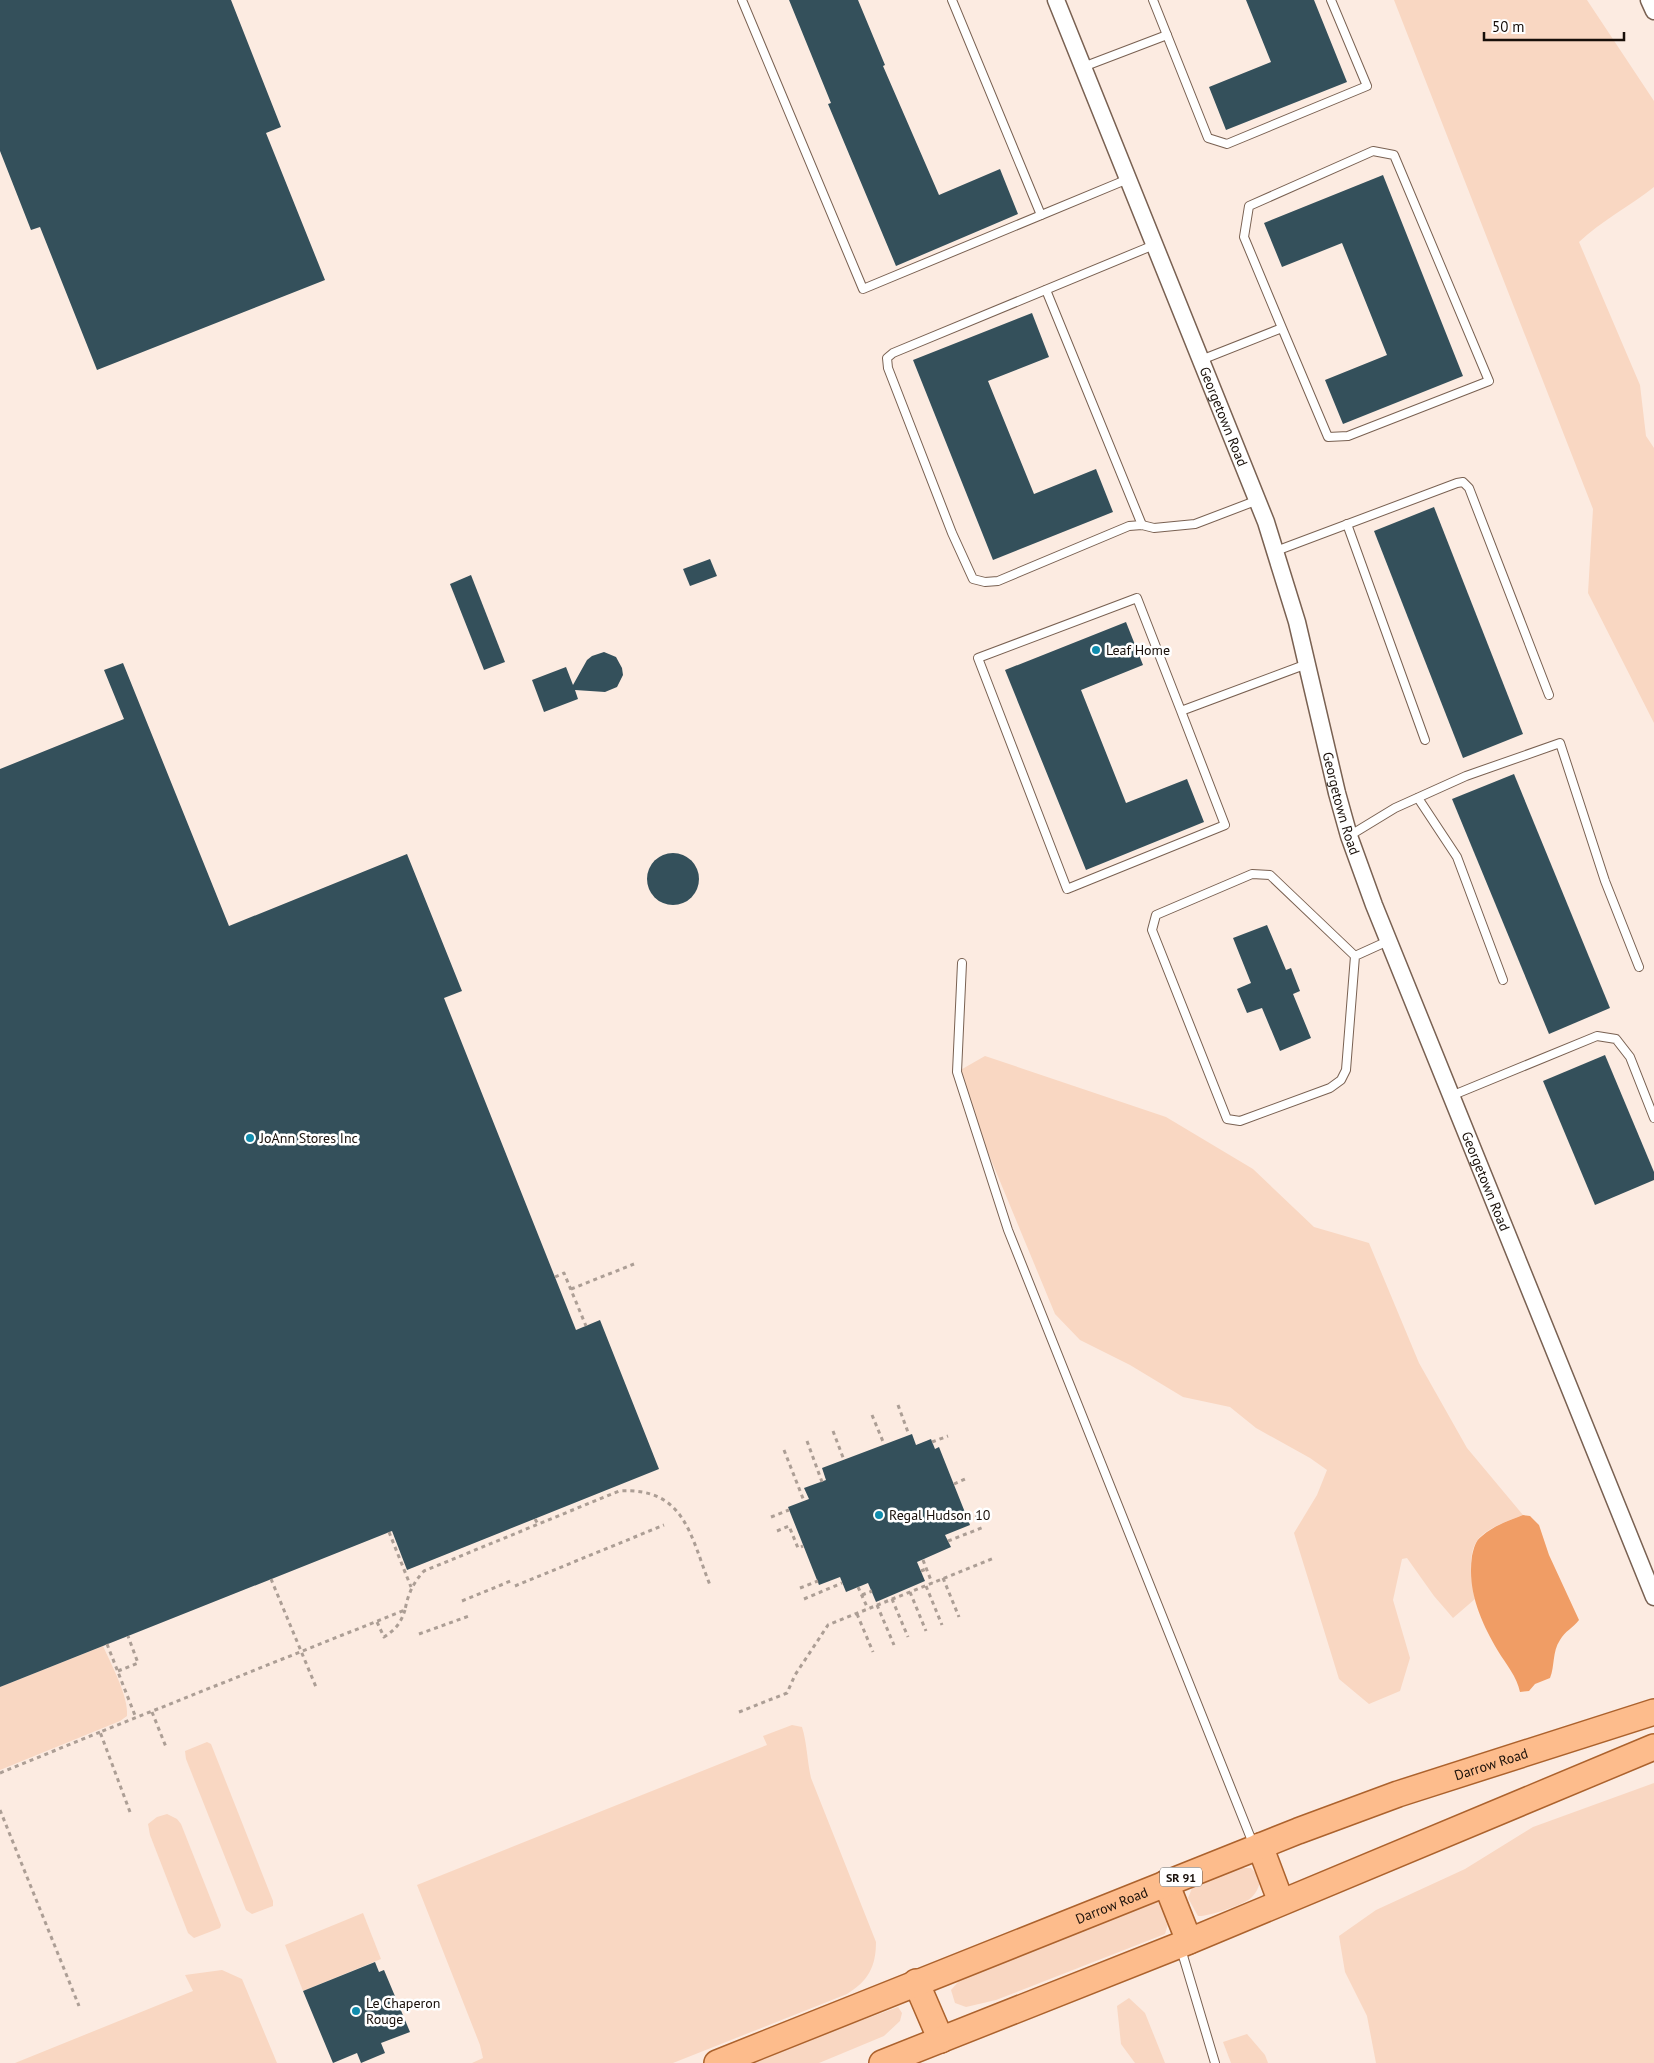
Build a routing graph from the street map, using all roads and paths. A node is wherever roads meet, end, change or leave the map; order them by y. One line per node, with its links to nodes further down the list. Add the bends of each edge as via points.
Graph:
1 (742, 0): 9 (lane, via 863,289)
2 (952, 0): 9 (lane)
3 (1056, 0): 7 (street, Georgetown Road)
4 (1152, 0): 6 (lane)
5 (1330, 0): 6 (lane, via 1367,86 1226,144 1208,138)
6 (1167, 35): 7 (lane)
7 (1083, 67): 8 (street, Georgetown Road)
8 (1128, 179): 9 (lane); 10 (street, Georgetown Road)
9 (1041, 215)
10 (1154, 245): 11 (lane); 13 (street, Georgetown Road)
11 (1046, 290): 16 (lane); 16 (lane, via 887,358 888,368 952,533 973,579 985,582 998,581 1129,526)
12 (1282, 328): 12 (lane, via 1328,437 1348,436 1489,381 1394,154 1373,151 1249,206 1244,237); 13 (lane)
13 (1201, 360): 14 (street, Georgetown Road)
14 (1258, 500): 16 (lane, via 1195,524 1154,528); 17 (street, Georgetown Road)
15 (1347, 524): 17 (lane); 19 (lane, via 1463,482); 21 (lane)
16 (1142, 525)
17 (1276, 551): 18 (street, Georgetown Road)
18 (1307, 664): 20 (lane); 23 (street, Georgetown Road)
19 (1549, 695)
20 (1181, 711): 20 (lane, via 1225,825 1067,888 978,658 1137,598)
21 (1424, 740)
22 (1418, 798): 23 (lane); 27 (lane, via 1466,776 1560,743 1605,881); 28 (lane, via 1457,857)
23 (1349, 836): 24 (street, Georgetown Road)
24 (1388, 942): 25 (lane); 29 (street, Georgetown Road)
25 (1355, 956): 25 (lane, via 1346,1070 1341,1080 1330,1088 1240,1122 1227,1119 1152,930 1156,915 1252,874 1270,875)
26 (962, 963): 112 (lane, via 957,1072 1008,1230)
27 (1639, 967)
28 (1504, 980)
29 (1451, 1096): 30 (lane, via 1597,1036 1616,1039 1630,1057); 80 (street, Georgetown Road)
30 (1654, 1118)
31 (634, 1264): 33 (path)
32 (555, 1277): 33 (path, via 564,1273)
33 (571, 1289): 34 (path)
34 (586, 1326)
35 (898, 1405): 38 (path)
36 (872, 1415): 42 (path)
37 (833, 1431): 44 (path)
38 (910, 1435)
39 (948, 1436): 41 (path)
40 (807, 1441): 46 (path)
41 (932, 1442)
42 (884, 1444)
43 (784, 1450): 48 (path)
44 (844, 1460)
45 (965, 1479): 47 (path)
46 (822, 1482)
47 (954, 1484)
48 (804, 1501)
49 (789, 1510): 51 (path)
50 (979, 1516): 53 (path)
51 (771, 1517)
52 (535, 1519): 54 (path)
53 (968, 1520)
54 (538, 1524): 71 (path, via 619,1491 636,1490 657,1496 672,1504 683,1517); 75 (path, via 424,1571)
55 (664, 1525): 72 (path)
56 (984, 1527): 59 (path)
57 (777, 1531): 60 (path, via 789,1526 798,1548)
58 (389, 1532): 75 (path)
59 (948, 1541)
60 (804, 1546)
61 (994, 1558): 65 (path)
62 (922, 1560): 63 (path)
63 (926, 1569): 64 (path); 70 (path)
64 (921, 1571)
65 (943, 1578): 70 (path); 89 (path)
66 (272, 1579): 98 (path)
67 (513, 1580): 83 (path)
68 (818, 1581): 76 (path)
69 (842, 1583): 82 (path)
70 (932, 1583): 73 (path)
71 (710, 1585)
72 (515, 1586)
73 (926, 1586): 78 (path); 91 (path)
74 (858, 1587): 79 (path)
75 (411, 1588): 85 (path)
76 (800, 1588)
77 (872, 1591): 79 (path)
78 (910, 1592): 81 (path); 92 (path)
79 (862, 1595): 86 (path)
80 (1654, 1597)
81 (892, 1599): 84 (path); 95 (path)
82 (804, 1600)
83 (462, 1601)
84 (877, 1605): 86 (path); 97 (path)
85 (405, 1610): 90 (path); 90 (path, via 402,1620 384,1637)
86 (868, 1610): 87 (path)
87 (858, 1614): 99 (path); 103 (path, via 828,1625 787,1693)
88 (469, 1616): 93 (path)
89 (959, 1617)
90 (377, 1622): 98 (path)
91 (942, 1625)
92 (926, 1631)
93 (419, 1634)
94 (128, 1636): 100 (path, via 138,1663)
95 (908, 1637)
96 (107, 1644): 100 (path)
97 (894, 1645)
98 (302, 1652): 101 (path); 102 (path)
99 (873, 1652)
100 (118, 1671): 105 (path)
101 (316, 1687)
102 (152, 1712): 105 (path); 107 (path)
103 (739, 1712)
104 (1654, 1712): 112 (main road, Darrow Road / SR 91, via 1398,1794)
105 (136, 1718): 106 (path)
106 (100, 1732): 109 (path); 111 (path)
107 (166, 1747)
108 (1654, 1747): 114 (main road)
109 (0, 1773)
110 (0, 1810): 117 (path)
111 (130, 1812)
112 (1257, 1846): 113 (main road, Darrow Road / SR 91); 114 (main road)
113 (1166, 1883): 115 (main road); 116 (main road, Darrow Road / SR 91)
114 (1281, 1902): 115 (main road)
115 (1184, 1943): 118 (main road); 121 (lane)
116 (916, 1982): 118 (main road); 119 (main road, Darrow Road / SR 91)
117 (78, 2006)
118 (941, 2040): 120 (main road)
119 (716, 2063)
120 (882, 2063)
121 (1215, 2063)

